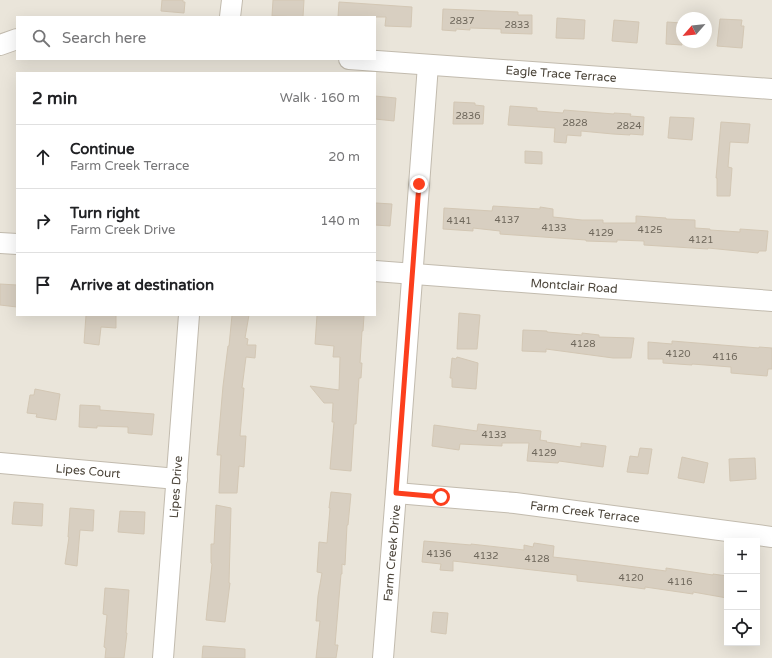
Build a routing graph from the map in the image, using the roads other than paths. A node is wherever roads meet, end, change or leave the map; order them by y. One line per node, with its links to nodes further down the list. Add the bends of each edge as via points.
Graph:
1 (232, 0): 2 (street)
2 (230, 16)
3 (16, 39): 4 (street)
4 (0, 45)
5 (363, 60): 6 (street, Eagle Trace Terrace)
6 (428, 65): 7 (street, Eagle Trace Terrace); 11 (street, Farm Creek Drive)
7 (772, 89)
8 (0, 243): 9 (street)
9 (16, 244)
10 (376, 271): 11 (street, Montclair Road)
11 (413, 274): 12 (street, Montclair Road); 16 (street, Farm Creek Drive)
12 (772, 301)
13 (189, 316): 15 (street, Lipes Drive)
14 (0, 463): 15 (street, Lipes Court)
15 (177, 478): 18 (street, Lipes Drive)
16 (396, 493): 17 (street, Farm Creek Terrace, via 515,503); 19 (street, Farm Creek Drive)
17 (772, 537)
18 (163, 658)
19 (383, 658)

